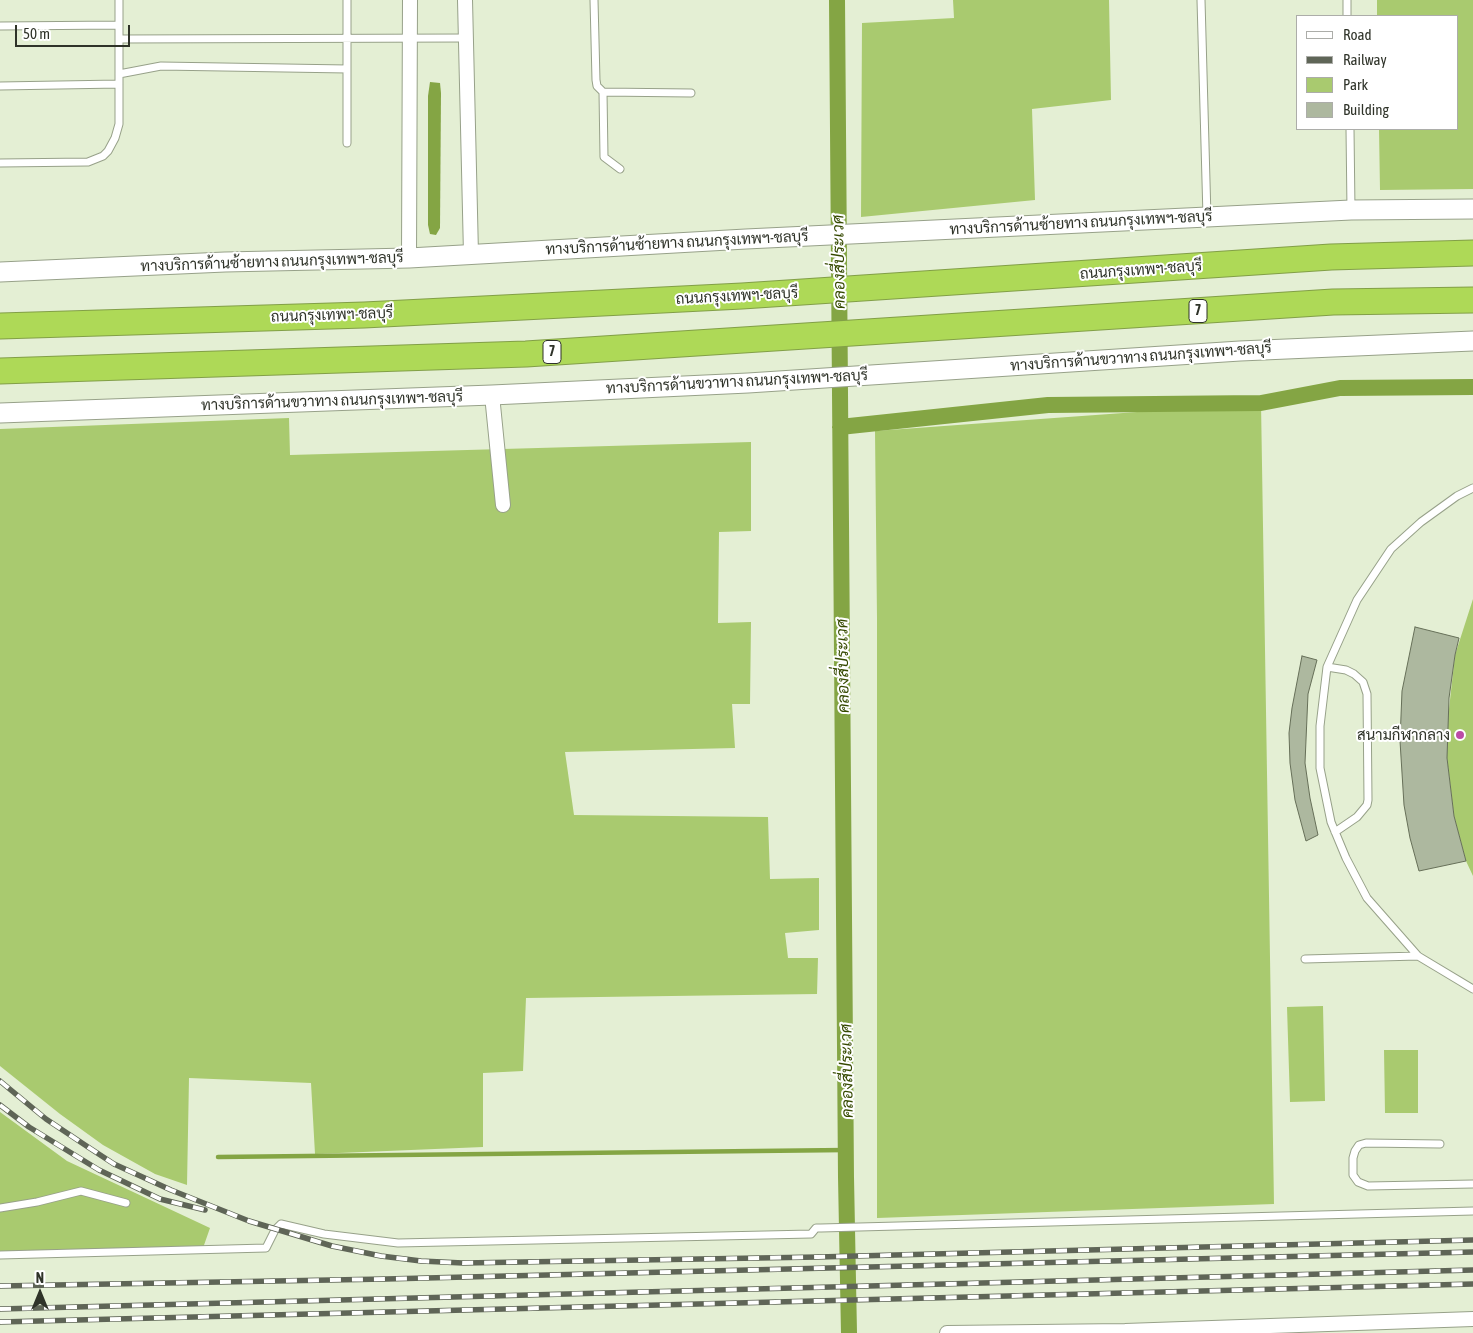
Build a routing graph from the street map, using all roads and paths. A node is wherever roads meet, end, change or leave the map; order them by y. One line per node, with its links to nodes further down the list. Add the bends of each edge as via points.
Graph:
1 (119, 0): 10 (lane)
2 (347, 0): 11 (lane)
3 (410, 0): 12 (street)
4 (465, 0): 13 (street)
5 (594, 0): 19 (lane, via 596,80)
6 (1201, 0): 27 (lane)
7 (1347, 0): 8 (lane)
8 (1347, 15)
9 (0, 26): 10 (lane)
10 (119, 26): 14 (lane)
11 (347, 38): 12 (lane); 14 (lane); 15 (lane)
12 (410, 38): 13 (lane); 30 (street)
13 (466, 38): 29 (street)
14 (119, 39): 16 (lane)
15 (347, 69): 16 (lane, via 161,66); 22 (lane)
16 (119, 74): 17 (lane)
17 (119, 84): 18 (lane); 23 (lane, via 118,130 103,156 88,162)
18 (0, 86)
19 (603, 92): 20 (lane); 24 (lane, via 604,158)
20 (691, 93)
21 (1350, 130): 26 (lane)
22 (347, 143)
23 (0, 162)
24 (620, 169)
25 (1473, 208): 26 (main road, ทางบริการด้านซ้ายทาง ถนนกรุงเทพฯ-ชลบุรี)
26 (1351, 210): 27 (main road, ทางบริการด้านซ้ายทาง ถนนกรุงเทพฯ-ชลบุรี)
27 (1207, 217): 29 (main road, ทางบริการด้านซ้ายทาง ถนนกรุงเทพฯ-ชลบุรี)
28 (1473, 253): 33 (highway, ถนนกรุงเทพฯ-ชลบุรี, via 1331,257 742,296 364,315)
29 (471, 254): 30 (main road, ทางบริการด้านซ้ายทาง ถนนกรุงเทพฯ-ชลบุรี)
30 (409, 258): 31 (main road, ทางบริการด้านซ้ายทาง ถนนกรุงเทพฯ-ชลบุรี)
31 (0, 272)
32 (1473, 300): 35 (highway, 7, via 1333,302 526,354)
33 (0, 326)
34 (1473, 341): 36 (main road, ทางบริการด้านขวาทาง ถนนกรุงเทพฯ-ชลบุรี, via 1240,350 748,383)
35 (0, 371)
36 (492, 395): 37 (main road, ทางบริการด้านขวาทาง ถนนกรุงเทพฯ-ชลบุรี); 39 (street)
37 (0, 413)
38 (1473, 488): 40 (lane, via 1421,522 1391,549 1357,600)
39 (503, 505)
40 (1327, 667): 41 (lane, via 1320,726 1320,768); 41 (lane, via 1354,674 1363,682 1367,694 1367,805 1357,818)
41 (1335, 832): 42 (lane, via 1367,898)
42 (1418, 956): 43 (lane); 44 (lane)
43 (1305, 959)
44 (1473, 990)
45 (1440, 1144): 46 (lane, via 1359,1145 1353,1158 1354,1176 1358,1182 1368,1186)
46 (1473, 1184)
47 (126, 1203): 48 (lane, via 81,1192)
48 (0, 1208)
49 (1473, 1211): 50 (lane, via 816,1228 811,1234 398,1243 324,1234 282,1224 266,1248)
50 (0, 1255)
51 (1473, 1319): 52 (street)
52 (1321, 1329): 53 (street)
53 (1229, 1330): 54 (street)
54 (1125, 1332): 56 (street)
55 (950, 1333): 56 (street)
56 (1026, 1333)

